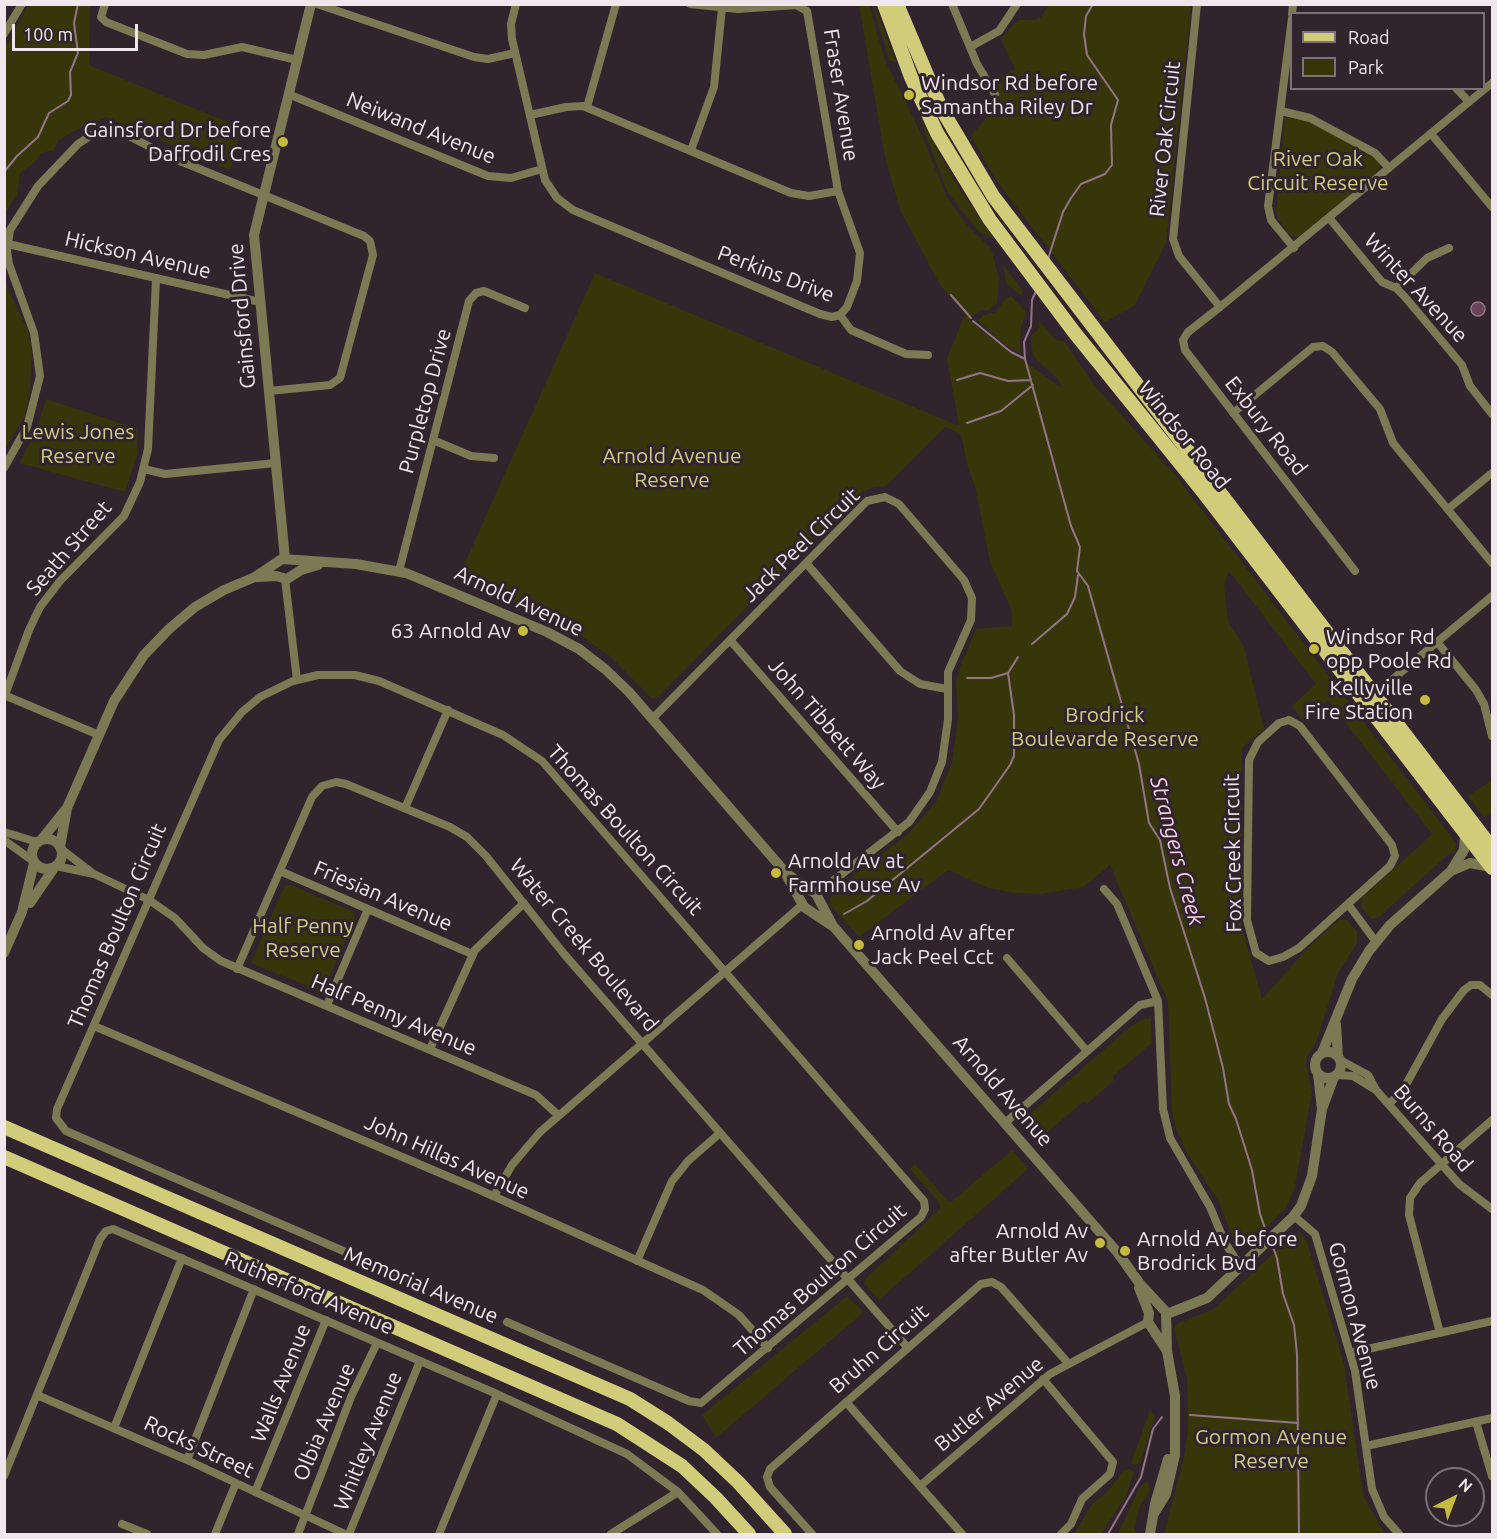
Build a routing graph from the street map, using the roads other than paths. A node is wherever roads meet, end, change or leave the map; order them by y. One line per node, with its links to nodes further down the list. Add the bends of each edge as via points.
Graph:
1 (22, 4): 15 (street)
2 (105, 4): 19 (street, via 101,16 106,22 187,54 204,55 242,47)
3 (311, 4): 19 (street, Gainsford Drive)
4 (317, 4): 18 (street, via 474,57 488,59)
5 (516, 4): 18 (street, Perkins Drive, via 511,29)
6 (616, 4): 25 (street)
7 (690, 4): 14 (street, Fraser Avenue)
8 (884, 4): 80 (main road, Windsor Road, via 911,77 972,194 1052,303 1200,488)
9 (897, 4): 69 (main road, Windsor Road, via 951,127 988,188)
10 (952, 4): 17 (street)
11 (1017, 4): 17 (street, via 999,31)
12 (1197, 4): 42 (street, River Oak Circuit, via 1173,239 1179,256)
13 (805, 6): 14 (street, Fraser Avenue); 32 (street, Fraser Avenue)
14 (722, 8): 29 (street, via 714,87)
15 (4, 34)
16 (1290, 35): 26 (street)
17 (970, 47): 23 (street)
18 (515, 53): 27 (street, Perkins Drive)
19 (297, 60): 22 (street, Gainsford Drive)
20 (1458, 90): 24 (street)
21 (1484, 90): 24 (street)
22 (288, 94): 31 (street, Neiwand Avenue, via 488,176 511,178); 33 (street, Gainsford Drive)
23 (995, 94)
24 (1469, 102): 28 (street)
25 (587, 107): 27 (street); 29 (street)
26 (1281, 111): 30 (street, via 1310,118 1375,153); 37 (street, via 1268,206 1271,220)
27 (530, 115): 31 (street, Perkins Drive)
28 (1432, 135): 30 (street); 34 (street)
29 (691, 150): 32 (street, via 790,193 809,196)
30 (1389, 168): 35 (street)
31 (542, 170): 44 (street, Perkins Drive, via 553,193 573,210 820,314)
32 (838, 190): 44 (street, Perkins Drive, via 861,263 847,307)
33 (263, 195): 36 (street, via 113,128 102,128 78,144 34,191 13,224); 41 (street, Gainsford Drive, via 254,235); 46 (street, via 364,236 373,252 340,378 330,385)
34 (1492, 207)
35 (1330, 219): 37 (street); 40 (street, Winter Avenue, via 1382,282)
36 (8, 244): 39 (street, Hickson Avenue); 52 (street, via 11,271 34,333 40,381 27,427)
37 (1294, 248): 42 (street)
38 (1449, 248): 40 (street, via 1427,258)
39 (156, 279): 41 (street, Hickson Avenue); 53 (street, Seath Street)
40 (1396, 288): 48 (street, Winter Avenue, via 1462,365 1470,386)
41 (260, 302): 46 (street, Gainsford Drive)
42 (1220, 307): 47 (street, Exbury Road, via 1183,340 1185,350)
43 (525, 308): 49 (street, Purpletop Drive, via 488,292 471,298)
44 (840, 315): 45 (street, via 851,330 906,354)
45 (927, 355)
46 (269, 391): 51 (street, Gainsford Drive)
47 (1233, 413): 55 (street, via 1313,347 1323,346 1380,408 1393,443); 61 (street, Exbury Road)
48 (1492, 414)
49 (433, 440): 50 (street, via 471,456); 60 (street, Purpletop Drive)
50 (494, 458)
51 (276, 464): 53 (street, via 165,474); 56 (street, Gainsford Drive)
52 (4, 468)
53 (144, 469): 70 (street, Seath Street, via 124,516 40,607)
54 (1492, 473): 55 (street)
55 (1448, 509): 59 (street)
56 (284, 561): 57 (street, Arnold Avenue); 62 (street, via 275,570); 62 (street, via 296,567); 63 (street, Arnold Avenue)
57 (321, 563): 60 (street, Arnold Avenue); 62 (street, Arnold Avenue)
58 (806, 563): 65 (street, Jack Peel Circuit); 68 (street, via 900,671 926,686); 68 (street, Jack Peel Circuit, via 867,501 885,497 899,504 964,580 972,598 971,620 949,667)
59 (1492, 563)
60 (399, 571): 72 (street, Arnold Avenue, via 563,640 605,669)
61 (1355, 571)
62 (286, 576): 63 (street, Arnold Avenue); 67 (street)
63 (255, 577): 74 (street, Arnold Avenue, via 202,603 156,642 123,685)
64 (1492, 596): 66 (street)
65 (730, 640): 72 (street, Jack Peel Circuit); 79 (street, John Tibbett Way)
66 (1437, 643): 69 (street); 73 (street, via 1476,690)
67 (297, 680): 71 (street, Thomas Boulton Circuit, via 330,674 367,678); 94 (street, Thomas Boulton Circuit, via 260,697 226,730)
68 (947, 688): 79 (street, Jack Peel Circuit, via 948,719 939,772 924,803)
69 (1375, 694): 84 (main road, Windsor Road)
70 (5, 695): 74 (street)
71 (448, 711): 77 (street); 106 (street, Thomas Boulton Circuit, via 514,740 542,761)
72 (652, 719): 90 (street, Arnold Avenue)
73 (1490, 720): 75 (street)
74 (99, 735): 76 (street, Arnold Avenue)
75 (1492, 736)
76 (67, 808): 82 (street, Arnold Avenue); 83 (street, Arnold Avenue)
77 (405, 808): 88 (street, Water Creek Boulevard, via 346,784 326,784 312,797); 95 (street, Water Creek Boulevard, via 467,837)
78 (4, 832): 82 (street)
79 (898, 832): 93 (street, Jack Peel Circuit)
80 (1465, 833): 87 (main road, Windsor Road); 89 (street, via 1464,850)
81 (4, 840): 85 (street)
82 (40, 840): 83 (street, via 52,840); 85 (street, via 31,850)
83 (61, 848): 86 (street, via 62,857); 91 (street, Half Penny Avenue)
84 (1492, 848)
85 (34, 862): 86 (street, via 43,869); 99 (street)
86 (55, 867): 91 (street, Half Penny Avenue); 99 (street)
87 (1492, 868): 89 (street, via 1470,863)
88 (280, 871): 98 (street, Friesian Avenue); 105 (street, Water Creek Boulevard)
89 (1451, 871): 101 (street)
90 (786, 873): 93 (street, Arnold Avenue); 96 (street, Arnold Avenue)
91 (94, 874): 94 (street, Half Penny Avenue)
92 (1104, 889): 108 (street, via 1117,904)
93 (815, 895): 96 (street, via 804,892); 100 (street, Arnold Avenue)
94 (149, 900): 105 (street, Half Penny Avenue, via 176,918 210,954); 111 (street, Thomas Boulton Circuit)
95 (524, 903): 103 (street); 112 (street, Water Creek Boulevard)
96 (804, 904): 100 (street, Arnold Avenue); 106 (street)
97 (1348, 904): 97 (street, Fox Creek Circuit, via 1291,953 1269,961 1256,953 1247,920 1249,759 1255,745 1282,722 1293,721 1300,726 1394,848 1392,864); 101 (street)
98 (368, 909): 103 (street, Friesian Avenue); 109 (street)
99 (22, 912): 102 (street)
100 (833, 926): 124 (street, Arnold Avenue)
101 (1376, 942): 110 (street, via 1352,979)
102 (4, 953)
103 (472, 954): 113 (street)
104 (1006, 958): 114 (street)
105 (237, 969): 109 (street, Half Penny Avenue)
106 (724, 971): 112 (street); 135 (street, Thomas Boulton Circuit, via 924,1201 921,1216)
107 (1492, 995): 120 (street, via 1480,985 1464,990 1442,1019 1403,1090)
108 (1158, 1001): 114 (street, via 1140,1005); 134 (street, via 1167,1129 1225,1243)
109 (327, 1005): 113 (street, Half Penny Avenue)
110 (1336, 1024): 115 (street); 116 (street)
111 (94, 1026): 129 (street, John Hillas Avenue); 136 (street, Thomas Boulton Circuit, via 57,1109 56,1118 62,1128)
112 (641, 1043): 122 (street); 126 (street, Water Creek Boulevard)
113 (430, 1049): 122 (street, Half Penny Avenue, via 536,1095)
114 (1087, 1051): 124 (street)
115 (1322, 1053): 116 (street); 117 (street, via 1315,1064)
116 (1339, 1058): 118 (street, via 1341,1066); 119 (street, Burns Road, via 1368,1075)
117 (1318, 1074): 118 (street, via 1324,1078); 121 (street)
118 (1335, 1076): 119 (street, Burns Road, via 1353,1076); 121 (street)
119 (1376, 1090): 120 (street, Burns Road)
120 (1389, 1104): 128 (street, Burns Road)
121 (1322, 1109): 131 (street, via 1310,1184)
122 (558, 1115): 129 (street, via 521,1153)
123 (1492, 1120): 128 (street)
124 (1005, 1123): 137 (street, Arnold Avenue, via 1118,1253)
125 (4, 1127): 177 (main road, Memorial Avenue, via 630,1399 699,1446)
126 (720, 1133): 133 (street, via 672,1181); 135 (street, Water Creek Boulevard)
127 (6, 1158): 176 (main road, via 617,1424 681,1466)
128 (1441, 1165): 130 (street, Burns Road, via 1467,1192); 144 (street, via 1416,1187 1409,1209)
129 (494, 1196): 133 (street, John Hillas Avenue)
130 (1492, 1209)
131 (1293, 1217): 134 (street); 149 (street, Gormon Avenue, via 1315,1234)
132 (182, 1258): 138 (street, Rutherford Avenue); 154 (street, Rutherford Avenue, via 120,1230 106,1231); 158 (street)
133 (637, 1261): 146 (street, John Hillas Avenue, via 720,1300)
134 (1244, 1265): 139 (street, via 1203,1300)
135 (848, 1280): 146 (street, Thomas Boulton Circuit); 147 (street, Water Creek Boulevard)
136 (415, 1282)
137 (1140, 1284): 139 (street, Arnold Avenue); 141 (street, Arnold Avenue)
138 (254, 1289): 140 (street, Rutherford Avenue); 160 (street)
139 (1165, 1315): 141 (street, via 1153,1309); 141 (street, via 1162,1328); 148 (street, Arnold Avenue)
140 (326, 1320): 145 (street, Rutherford Avenue); 165 (street, Walls Avenue)
141 (1150, 1321): 148 (street, Arnold Avenue); 151 (street, Butler Avenue)
142 (1492, 1321): 144 (street)
143 (507, 1322): 146 (street, Thomas Boulton Circuit, via 694,1403 707,1401)
144 (1440, 1333): 149 (street)
145 (377, 1342): 150 (street, Rutherford Avenue); 167 (street, Olbia Avenue)
146 (768, 1348)
147 (908, 1348): 151 (street, Bruhn Circuit, via 979,1286 992,1282 1001,1287); 155 (street, Bruhn Circuit)
148 (1167, 1351): 181 (street, Arnold Avenue, via 1175,1396 1175,1455 1169,1484 1153,1515)
149 (1350, 1353): 159 (street, Gormon Avenue)
150 (420, 1361): 153 (street, Rutherford Avenue); 172 (street, Whitley Avenue)
151 (1068, 1363): 152 (street, Butler Avenue)
152 (1043, 1379): 164 (street, Butler Avenue); 180 (street, via 1113,1462 1110,1474 1082,1499 1071,1524)
153 (497, 1394): 166 (street, Rutherford Avenue, via 627,1454); 173 (street)
154 (37, 1395): 158 (street, Rocks Street); 161 (street, Rutherford Avenue)
155 (846, 1402): 164 (street); 178 (street, Bruhn Circuit, via 768,1473 770,1487)
156 (1492, 1418): 157 (street)
157 (1476, 1422): 159 (street); 162 (street)
158 (114, 1428): 160 (street, Rocks Street)
159 (1366, 1446): 182 (street, Gormon Avenue, via 1375,1499)
160 (187, 1460): 163 (street, Rocks Street)
161 (4, 1476)
162 (1492, 1476)
163 (236, 1483): 165 (street, Rocks Street); 170 (street)
164 (920, 1486): 179 (street)
165 (255, 1492): 167 (street, Rocks Street)
166 (678, 1492): 174 (street); 175 (street, Rutherford Avenue)
167 (305, 1516): 171 (street, Olbia Avenue); 172 (street, Rocks Street)
168 (122, 1524): 169 (street)
169 (147, 1534)
170 (215, 1534)
171 (298, 1534)
172 (347, 1534)
173 (439, 1534)
174 (611, 1534)
175 (717, 1534)
176 (749, 1534)
177 (785, 1534)
178 (812, 1534)
179 (962, 1534)
180 (1061, 1534)
181 (1150, 1534)
182 (1399, 1534)

